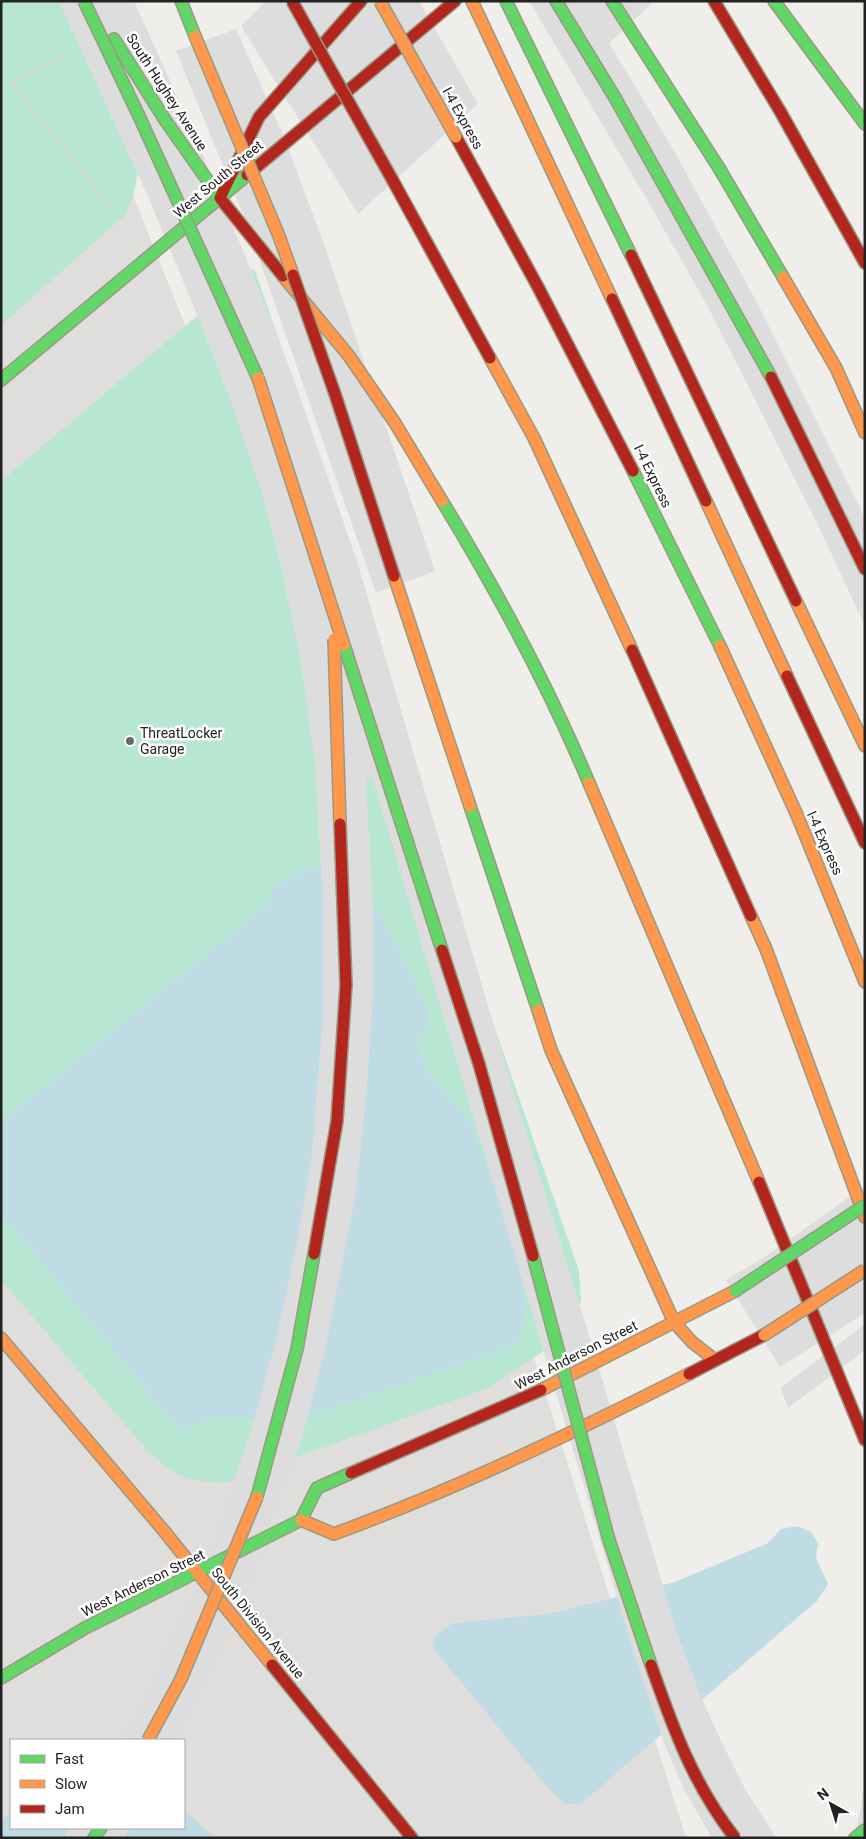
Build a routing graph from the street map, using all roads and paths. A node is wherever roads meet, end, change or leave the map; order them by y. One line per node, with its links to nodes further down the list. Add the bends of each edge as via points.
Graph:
1 (84, 1): 22 (main road, bridge, via 260,383)
2 (92, 1): 16 (main road, South Hughey Avenue, via 130,67)
3 (182, 1): 29 (main road, bridge, via 279,236 335,394 551,1050)
4 (292, 1): 27 (main road, bridge, via 534,438 766,949)
5 (361, 1): 16 (main road, via 259,117)
6 (380, 1): 25 (main road, I-4 Express, bridge, via 601,405 718,641 828,886)
7 (455, 1): 16 (main road, West South Street)
8 (472, 1): 24 (main road)
9 (506, 1): 23 (main road, via 581,150)
10 (556, 1): 21 (main road, via 614,96 776,385)
11 (612, 1): 20 (main road, via 719,168 836,368)
12 (714, 1): 18 (main road)
13 (774, 1): 15 (main road)
14 (69, 55): 17 (path, via 11,82)
15 (865, 124)
16 (220, 198): 19 (main road, West South Street); 32 (main road, South Hughey Avenue, via 349,356 395,423 480,561 565,726)
17 (112, 209)
18 (865, 263)
19 (1, 380)
20 (865, 433)
21 (865, 569)
22 (332, 605): 36 (main road, bridge, via 346,985 337,1121 297,1349 255,1506 181,1679); 39 (main road, bridge, via 479,1064 609,1540 676,1737 715,1812)
23 (865, 746)
24 (865, 843)
25 (865, 982)
26 (865, 1205): 29 (main road, West Anderson Street, bridge, via 735,1291)
27 (865, 1217)
28 (865, 1270): 31 (main road, bridge, via 764,1334)
29 (674, 1322): 31 (main road); 33 (main road, West Anderson Street, via 534,1394 316,1488)
30 (1, 1338): 34 (main road, South Division Avenue)
31 (715, 1360): 33 (main road, via 511,1462 389,1515 334,1534)
32 (865, 1440)
33 (301, 1520): 34 (main road, West Anderson Street)
34 (198, 1573): 35 (main road, West Anderson Street, via 85,1628); 38 (main road, South Division Avenue)
35 (1, 1678)
36 (149, 1739)
37 (865, 1830): 40 (main road)
38 (412, 1838)
39 (735, 1838)
40 (855, 1838)

